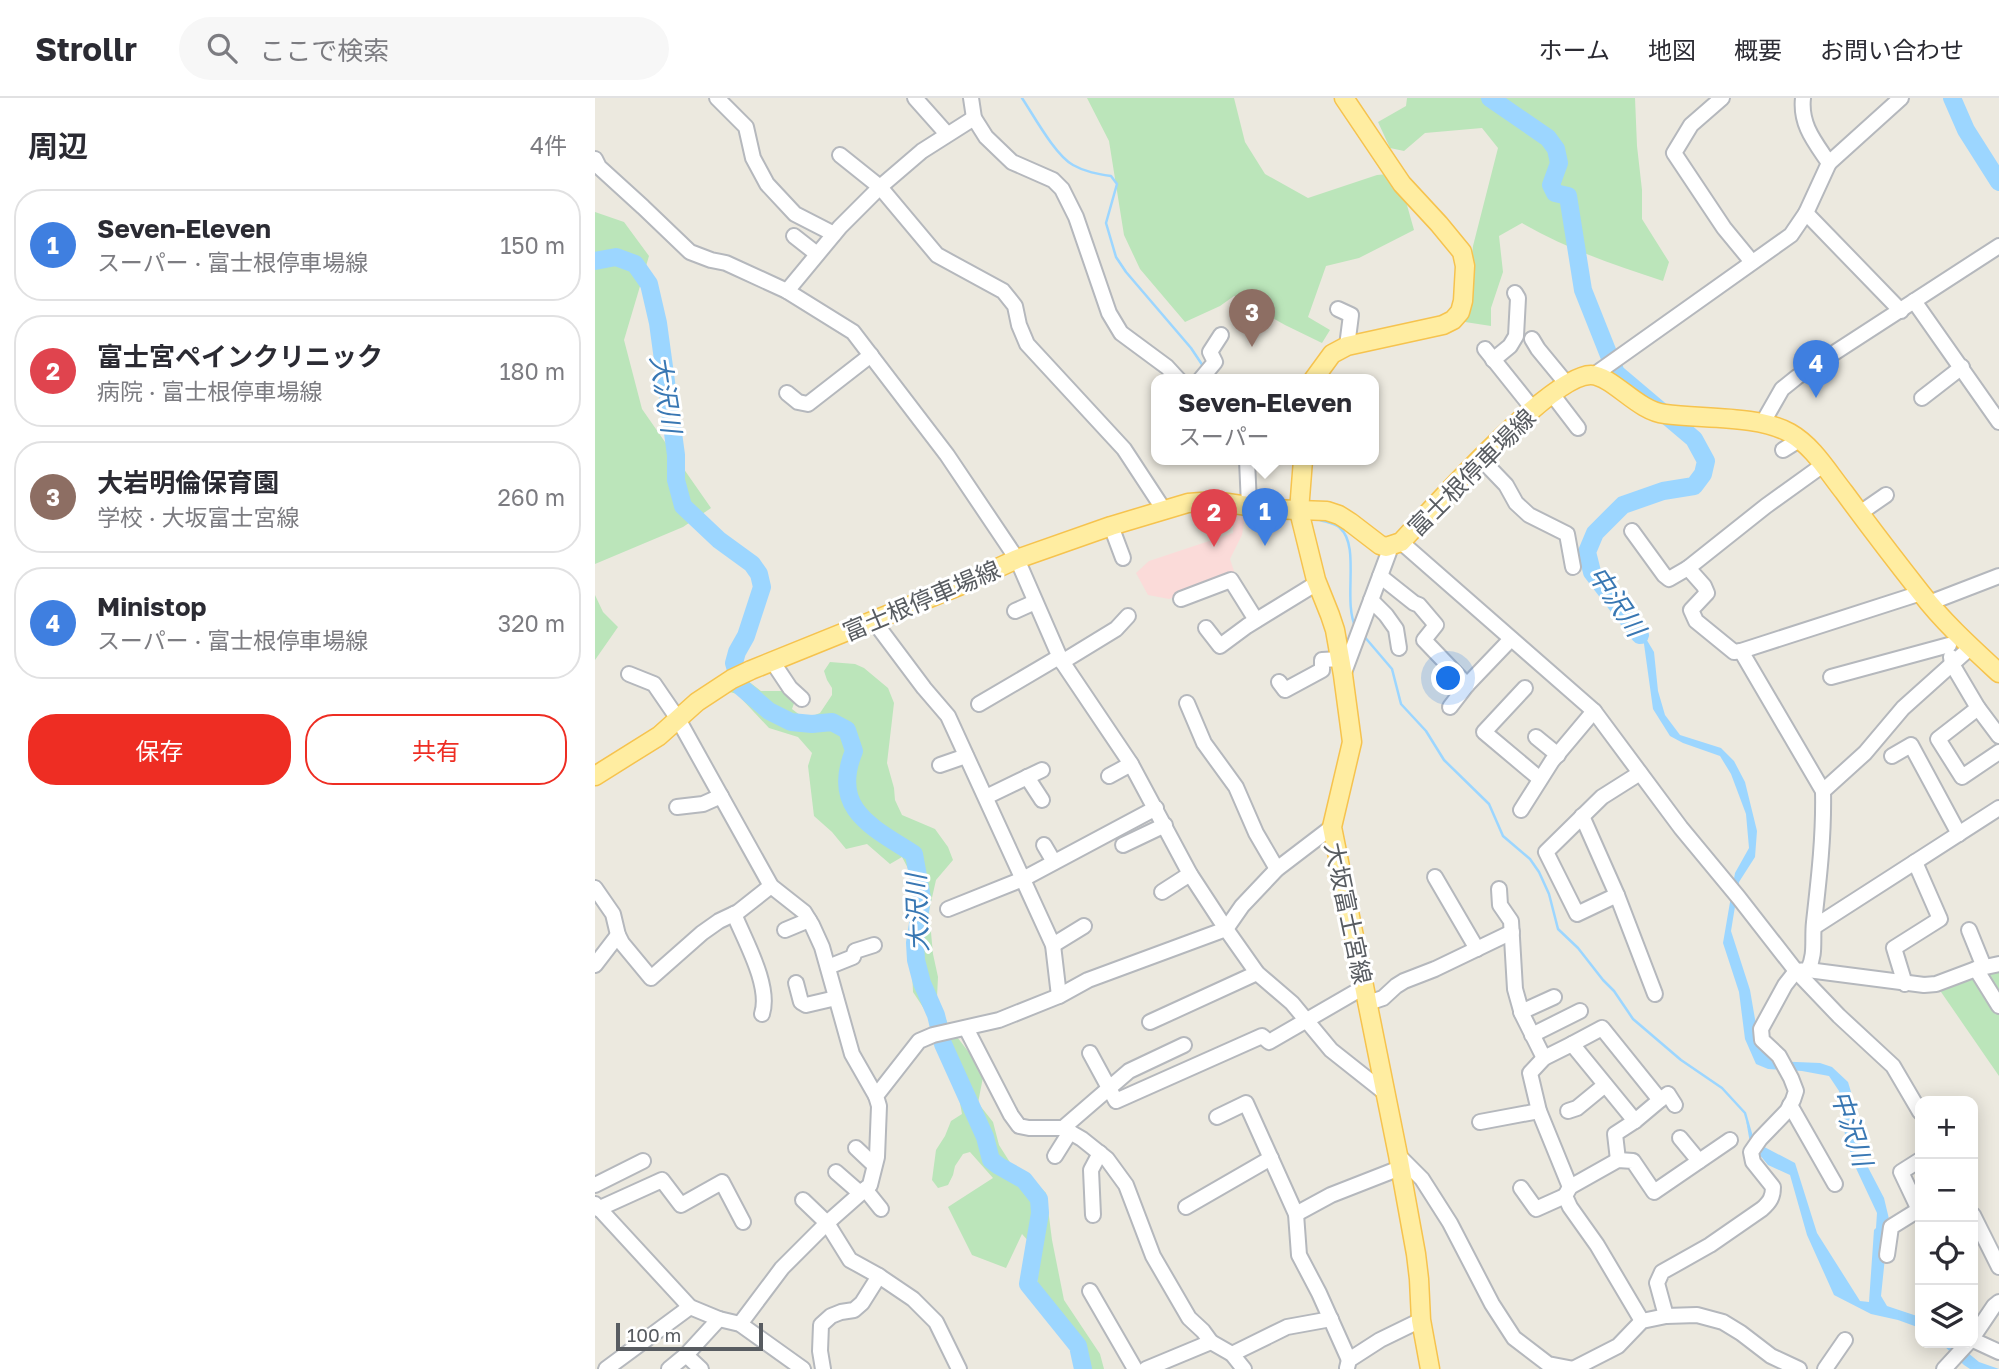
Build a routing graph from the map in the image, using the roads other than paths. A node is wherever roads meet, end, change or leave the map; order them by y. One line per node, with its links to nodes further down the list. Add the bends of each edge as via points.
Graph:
1 (717, 98): 15 (street, via 746,127 753,158 767,184 795,214)
2 (915, 98): 9 (street)
3 (971, 98): 8 (street)
4 (1344, 98): 27 (main road, via 1402,184 1462,252 1465,266 1463,301 1453,320)
5 (1722, 98): 19 (street, via 1691,125 1674,153 1724,229)
6 (1803, 98): 12 (street, via 1807,130)
7 (1901, 98): 12 (street)
8 (974, 118): 9 (street); 32 (street, via 1012,162 1052,180 1062,190 1121,333)
9 (947, 134): 13 (street)
10 (840, 155): 13 (street)
11 (595, 159): 20 (street, via 690,253 762,272)
12 (1829, 163): 14 (street)
13 (880, 187): 15 (street); 49 (street, via 937,255 1003,291 1014,306 1027,344 1124,449)
14 (1806, 213): 19 (street, via 1791,235); 24 (street)
15 (834, 234): 18 (street)
16 (794, 236): 18 (street)
17 (1999, 246): 22 (street)
18 (817, 254): 20 (street)
19 (1752, 262): 29 (street)
20 (787, 290): 28 (street, via 853,332)
21 (1515, 293): 37 (street, via 1516,337 1510,346 1489,354)
22 (1914, 301): 24 (street); 30 (street)
23 (1338, 309): 27 (street, via 1351,315)
24 (1901, 311): 39 (street, via 1797,377 1782,390)
25 (1221, 335): 31 (street, via 1210,352 1215,362)
26 (1532, 339): 34 (street)
27 (1346, 346): 33 (main road, via 1332,354)
28 (871, 355): 35 (street, via 808,404); 56 (street, via 947,455)
29 (1605, 367): 34 (main road, 富士根停車場線); 39 (main road, via 1605,380 1662,414)
30 (1962, 367): 36 (street); 38 (street)
31 (1205, 373)
32 (1173, 374)
33 (1317, 374)
34 (1559, 389): 37 (main road, 富士根停車場線); 40 (street)
35 (787, 393)
36 (1922, 398)
37 (1533, 409): 43 (main road, 富士根停車場線)
38 (1999, 422)
39 (1762, 424): 41 (main road)
40 (1578, 428)
41 (1799, 440): 42 (street); 46 (main road)
42 (1783, 450)
43 (1481, 459): 54 (main road, 富士根停車場線); 57 (street, via 1529,515 1567,534)
44 (1247, 465): 48 (street)
45 (1303, 465): 50 (main road, 大坂富士宮線)
46 (1823, 465): 51 (main road); 58 (street)
47 (1886, 495): 51 (street)
48 (1249, 505): 49 (main road, 富士根停車場線, via 1214,500); 50 (main road, 富士根停車場線)
49 (1164, 509): 52 (main road, 富士根停車場線)
50 (1299, 511): 54 (main road, 富士根停車場線, via 1339,515 1380,545); 61 (main road, 大坂富士宮線)
51 (1860, 513): 62 (main road)
52 (1111, 526): 55 (street); 56 (main road, 富士根停車場線)
53 (1632, 531): 58 (street, via 1669,579)
54 (1394, 545): 59 (street); 71 (street)
55 (1123, 558)
56 (1017, 559): 65 (street); 68 (main road, 富士根停車場線)
57 (1573, 567)
58 (1688, 568): 75 (street, via 1706,593 1691,610 1696,621 1734,652)
59 (1380, 576): 64 (street); 84 (street, via 1419,605 1436,625 1424,640)
60 (1999, 576): 62 (street)
61 (1317, 583): 69 (street); 79 (main road, 大坂富士宮線, via 1331,615)
62 (1925, 598): 72 (main road); 75 (street)
63 (1181, 599): 69 (street, via 1231,580)
64 (1371, 600): 74 (street, via 1396,629); 79 (street)
65 (1035, 602): 66 (street); 76 (street)
66 (1015, 611)
67 (1128, 616): 76 (street, via 1116,629)
68 (873, 620): 77 (main road, 富士根停車場線); 98 (street, via 948,716)
69 (1256, 620): 70 (street, via 1220,646)
70 (1206, 628)
71 (1511, 639): 84 (street); 91 (street)
72 (1953, 640): 73 (main road); 78 (street); 82 (street)
73 (1971, 647): 78 (street); 80 (main road)
74 (1399, 648)
75 (1741, 651): 107 (street)
76 (1061, 659): 88 (street); 99 (street)
77 (772, 661): 86 (street); 92 (main road, 富士根停車場線, via 732,679)
78 (1952, 664): 90 (street); 107 (street)
79 (1342, 667): 83 (street, via 1322,660 1322,670 1285,690); 117 (main road, 大坂富士宮線, via 1352,742)
80 (1999, 673)
81 (629, 674): 92 (street, via 653,684)
82 (1831, 677)
83 (1279, 682)
84 (1467, 685): 89 (street)
85 (1525, 688): 106 (street, via 1484,732)
86 (802, 699)
87 (1187, 703): 123 (street)
88 (979, 704)
89 (1450, 707)
90 (1978, 708): 93 (street); 95 (street, via 1938,739 1962,778)
91 (1594, 711): 96 (street); 103 (street)
92 (678, 719): 101 (main road, 富士根停車場線, via 659,736); 108 (street)
93 (1999, 736)
94 (1535, 737): 96 (street)
95 (1999, 752)
96 (1557, 755): 106 (street)
97 (1892, 755): 118 (street, via 1911,745)
98 (966, 756): 100 (street); 109 (street)
99 (1131, 764): 104 (street); 112 (street)
100 (940, 765)
101 (599, 768)
102 (1042, 770): 105 (street)
103 (1640, 774): 115 (street, via 1602,797); 149 (street)
104 (1109, 776)
105 (1027, 777): 109 (street); 110 (street)
106 (1540, 779): 114 (street)
107 (1823, 791): 136 (street)
108 (721, 796): 111 (street); 127 (street)
109 (986, 797): 126 (street)
110 (1042, 800)
111 (677, 807)
112 (1156, 808): 116 (street); 121 (street)
113 (1999, 808): 118 (street)
114 (1521, 810)
115 (1582, 816): 131 (street); 131 (street, via 1546,852 1577,914)
116 (1165, 825): 120 (street); 124 (street)
117 (1332, 827): 123 (street); 154 (main road, 大坂富士宮線)
118 (1959, 834): 122 (street)
119 (1044, 845): 121 (street)
120 (1123, 845)
121 (1054, 862): 126 (street)
122 (1915, 862): 136 (street); 152 (street, via 1940,919 1894,948)
123 (1277, 869): 137 (street)
124 (1190, 874): 130 (street); 137 (street)
125 (1434, 877): 144 (street)
126 (1023, 879): 132 (street); 143 (street)
127 (771, 886): 133 (street); 134 (street)
128 (595, 888): 141 (street, via 613,914)
129 (1499, 889): 140 (street, via 1500,905 1511,921)
130 (1162, 892)
131 (1617, 895): 153 (street)
132 (948, 909)
133 (734, 915): 141 (street, via 702,933 651,978); 161 (street, via 758,972 765,1005)
134 (809, 920): 138 (street); 147 (street)
135 (1084, 926): 143 (street)
136 (1814, 927): 149 (street, via 1814,959)
137 (1226, 929): 150 (street); 155 (street, via 1088,980)
138 (785, 930)
139 (1969, 930): 148 (street)
140 (1512, 932): 144 (street); 160 (street)
141 (618, 935): 146 (street)
142 (874, 945): 147 (street)
143 (1053, 945): 155 (street)
144 (1477, 949): 154 (street, via 1404,981 1383,998)
145 (1999, 964): 148 (street)
146 (595, 965)
147 (828, 967): 156 (street)
148 (1980, 968): 152 (street, via 1936,984); 158 (street)
149 (1802, 970): 152 (street); 170 (street, via 1839,1016); 179 (street, via 1784,985 1761,1029 1762,1040 1779,1056 1796,1091)
150 (1257, 972): 162 (street); 163 (street)
151 (796, 983): 156 (street, via 806,1005)
152 (1905, 984)
153 (1655, 994)
154 (1366, 995): 162 (street); 174 (main road, 大坂富士宮線)
155 (1059, 996): 164 (street)
156 (836, 998): 175 (street, via 852,1054)
157 (1554, 998): 160 (street)
158 (1999, 1006)
159 (1580, 1011): 165 (street)
160 (1521, 1012): 165 (street)
161 (762, 1014)
162 (1306, 1020): 173 (street, via 1269,1042 1262,1035 1116,1101); 174 (street, via 1331,1050)
163 (1150, 1022)
164 (966, 1028): 175 (street, via 919,1041); 185 (street, via 1019,1126)
165 (1532, 1035): 169 (street)
166 (1571, 1044): 169 (street); 172 (street); 176 (street, via 1602,1028)
167 (1184, 1045): 173 (street, via 1129,1071)
168 (1090, 1053): 173 (street)
169 (1543, 1058): 180 (street, via 1530,1073)
170 (1891, 1063): 171 (street); 177 (street)
171 (1878, 1072)
172 (1605, 1084): 181 (street); 183 (street)
173 (1109, 1087): 185 (street)
174 (1384, 1092): 194 (main road, 大坂富士宮線)
175 (876, 1096): 197 (street)
176 (1660, 1100): 178 (street, via 1668,1094); 183 (street)
177 (1915, 1104)
178 (1675, 1105)
179 (1790, 1105): 199 (street); 221 (street, via 1751,1152 1753,1162 1773,1187 1769,1203 1663,1272 1657,1283)
180 (1539, 1111): 184 (street); 203 (street)
181 (1568, 1111)
182 (1217, 1117): 191 (street, via 1246,1103)
183 (1635, 1121): 192 (street, via 1615,1134)
184 (1480, 1122)
185 (1066, 1130): 189 (street); 190 (street)
186 (1680, 1138): 195 (street)
187 (1730, 1140): 195 (street)
188 (856, 1148): 197 (street)
189 (1100, 1153): 211 (street, via 1091,1170); 229 (street, via 1126,1185 1170,1288)
190 (1055, 1156)
191 (1271, 1158): 207 (street); 210 (street)
192 (1618, 1160): 195 (street, via 1633,1161 1654,1192); 203 (street)
193 (643, 1161): 200 (street)
194 (1399, 1161): 210 (street); 224 (main road, 大坂富士宮線, via 1419,1279); 237 (street, via 1422,1179 1507,1329)
195 (1699, 1161)
196 (1915, 1163): 205 (street, via 1901,1172)
197 (874, 1166): 202 (street, via 870,1185)
198 (836, 1172): 202 (street)
199 (1835, 1184)
200 (595, 1185)
201 (1521, 1188): 203 (street, via 1536,1209)
202 (863, 1191): 208 (street); 213 (street)
203 (1567, 1191): 225 (street, via 1570,1207)
204 (803, 1199): 213 (street)
205 (1915, 1201)
206 (596, 1206): 212 (street, via 662,1180 681,1205 722,1182); 220 (street)
207 (1186, 1207)
208 (881, 1209)
209 (1915, 1212): 215 (street, via 1891,1227)
210 (1296, 1214): 223 (street, via 1299,1255)
211 (1093, 1215)
212 (743, 1223)
213 (827, 1223): 217 (street, via 850,1260); 226 (street, via 782,1268)
214 (1978, 1235): 216 (street)
215 (1887, 1255)
216 (1999, 1267)
217 (879, 1276): 242 (street, via 854,1310 831,1316 821,1325); 243 (street, via 936,1322)
218 (1090, 1292): 244 (street)
219 (1999, 1302): 227 (street)
220 (690, 1307): 222 (street); 238 (street)
221 (1666, 1316): 225 (street); 249 (street, via 1697,1315 1723,1322 1771,1356)
222 (719, 1319): 226 (street); 234 (street)
223 (1331, 1319): 233 (street, via 1287,1327); 236 (street)
224 (1421, 1320): 236 (street, via 1390,1334); 247 (main road, 大坂富士宮線)
225 (1642, 1321): 248 (street, via 1618,1346)
226 (740, 1324): 241 (street)
227 (1978, 1330)
228 (1845, 1340): 250 (street)
229 (1211, 1342): 233 (street); 245 (street)
230 (1978, 1344): 232 (street)
231 (1963, 1348): 235 (street)
232 (1999, 1352)
233 (1232, 1354): 246 (street)
234 (686, 1355): 239 (street); 240 (street)
235 (1948, 1364)
236 (1348, 1365)
237 (1545, 1367): 248 (street)
238 (606, 1369)
239 (669, 1369)
240 (701, 1369)
241 (803, 1369)
242 (823, 1369)
243 (959, 1369)
244 (1135, 1369)
245 (1146, 1369)
246 (1244, 1369)
247 (1430, 1369)
248 (1574, 1369)
249 (1799, 1369)
250 (1825, 1369)

